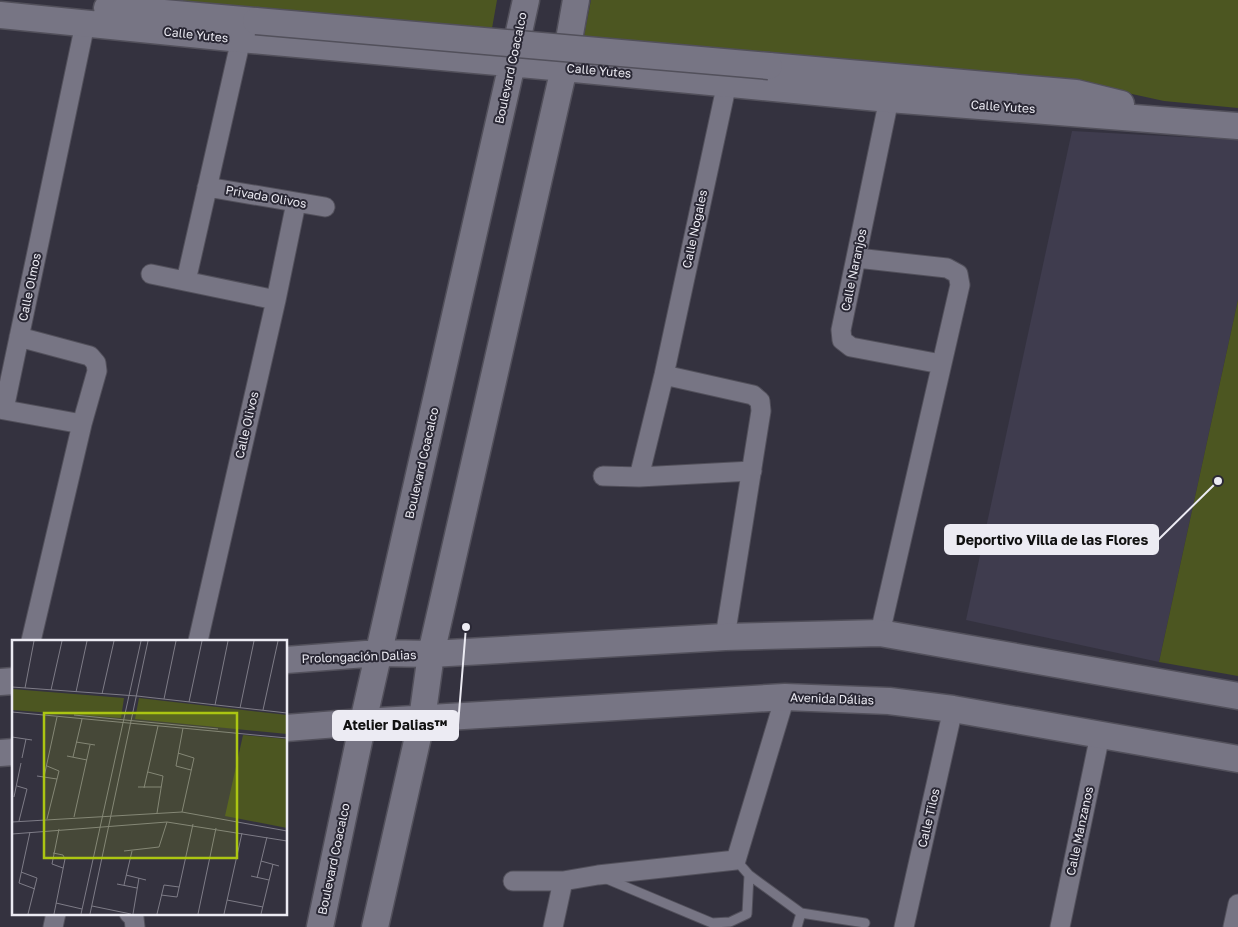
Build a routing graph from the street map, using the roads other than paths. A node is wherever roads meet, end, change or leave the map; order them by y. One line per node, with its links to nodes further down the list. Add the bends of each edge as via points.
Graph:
1 (17, 0): 6 (main road, Calle Yutes)
2 (526, 0): 7 (main road, Boulevard Coacalco)
3 (576, 0): 8 (main road)
4 (0, 15): 5 (main road, Calle Yutes)
5 (85, 24): 6 (main road, Calle Yutes); 20 (street, Calle Olmos)
6 (248, 30): 7 (main road, Calle Yutes); 11 (main road, Calle Yutes, bridge, via 769,66 1076,93); 13 (street)
7 (512, 64): 8 (main road, Calle Yutes); 32 (main road, Boulevard Coacalco)
8 (564, 68): 9 (main road, Calle Yutes); 33 (main road)
9 (727, 83): 10 (main road, Calle Yutes); 22 (street, Calle Nogales)
10 (889, 99): 11 (main road, Calle Yutes); 16 (street, Calle Naranjos)
11 (1199, 122): 12 (main road, Calle Yutes)
12 (1238, 126)
13 (207, 187): 14 (street, Privada Olivos); 18 (street)
14 (296, 203): 15 (street, Privada Olivos); 19 (street, Calle Olivos)
15 (325, 207)
16 (857, 258): 21 (street, Calle Naranjos, via 841,330 842,340 851,348); 21 (street, via 947,268 958,274 960,285)
17 (150, 274): 18 (street)
18 (186, 280): 19 (street)
19 (276, 300): 31 (street, Calle Olivos)
20 (19, 337): 23 (street); 24 (street, Calle Olmos, via 90,356 96,364 97,371)
21 (941, 364): 28 (street)
22 (664, 375): 25 (street, via 753,395 760,401 762,411); 27 (street, Calle Nogales)
23 (2, 409): 24 (street)
24 (82, 424): 30 (street, Calle Olmos)
25 (752, 470): 27 (street); 29 (street)
26 (603, 476): 27 (street)
27 (639, 477)
28 (880, 632): 29 (main road); 35 (main road)
29 (725, 637): 33 (main road)
30 (31, 640)
31 (198, 640)
32 (378, 653): 33 (main road, Prolongación Dalias); 34 (main road, Prolongación Dalias); 39 (main road, Boulevard Coacalco)
33 (431, 654): 38 (main road)
34 (288, 660)
35 (1238, 696)
36 (785, 697): 37 (main road, Avenida Dálias, via 889,701); 38 (main road, Avenida Dálias); 43 (street)
37 (953, 709): 41 (main road, Avenida Dálias); 57 (street, Calle Tilos)
38 (422, 719): 39 (main road); 54 (main road)
39 (363, 722): 40 (main road); 53 (main road, Boulevard Coacalco)
40 (288, 728)
41 (1100, 734): 42 (main road, Avenida Dálias); 58 (street, Calle Manzanos)
42 (1238, 759)
43 (736, 860): 44 (street); 45 (lane)
44 (598, 875): 45 (lane, via 712,923 730,922 747,914); 47 (street)
45 (748, 875): 49 (lane)
46 (513, 880): 47 (street)
47 (563, 880): 55 (street)
48 (1238, 904): 59 (street)
49 (800, 913): 51 (lane); 56 (lane)
50 (56, 914): 52 (street)
51 (865, 923)
52 (53, 927)
53 (320, 927)
54 (375, 927)
55 (553, 927)
56 (797, 927)
57 (904, 927)
58 (1060, 927)
59 (1233, 927)

